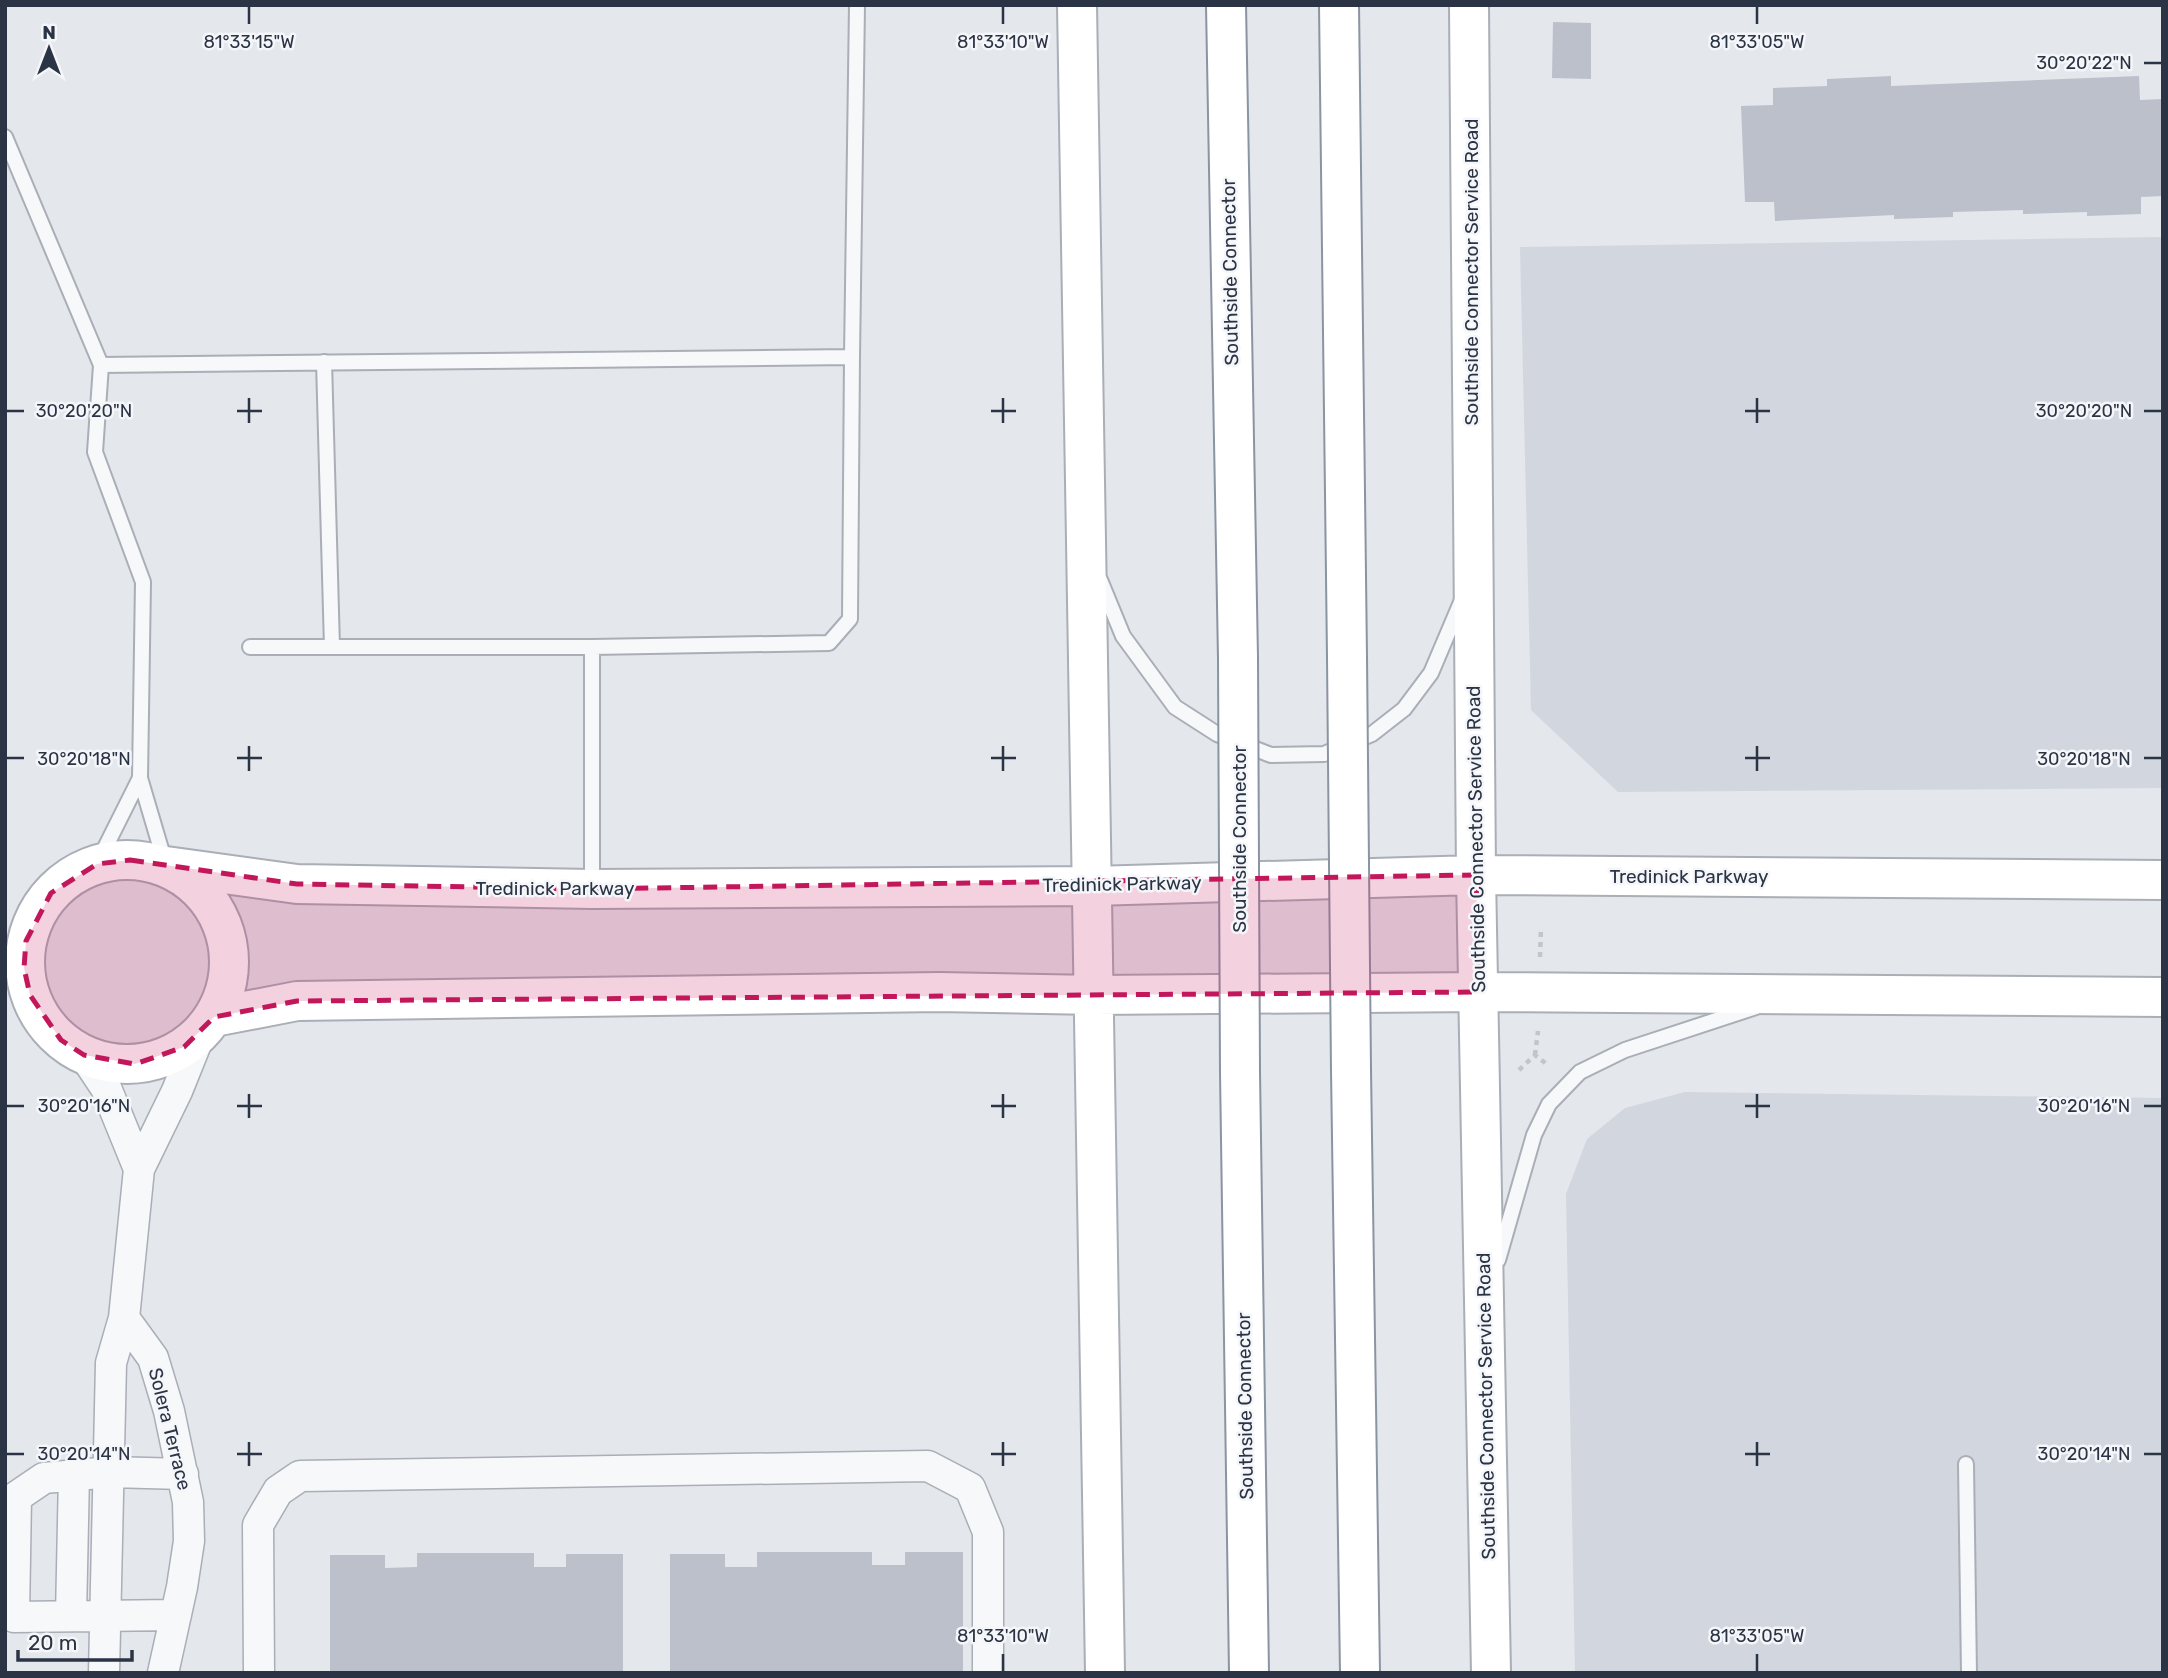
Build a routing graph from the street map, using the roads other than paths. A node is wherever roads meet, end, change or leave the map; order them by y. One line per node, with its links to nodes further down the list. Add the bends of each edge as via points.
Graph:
1 (856, 5): 7 (lane)
2 (1077, 5): 10 (main road)
3 (1226, 5): 47 (main road, Southside Connector, bridge)
4 (1339, 5): 48 (main road, bridge)
5 (1469, 5): 11 (main road, Southside Connector Service Road)
6 (5, 138): 9 (lane)
7 (852, 357): 8 (lane); 14 (lane, via 850,619 829,643)
8 (324, 362): 9 (lane); 13 (lane)
9 (101, 365): 15 (lane, via 96,452 143,582)
10 (1087, 550): 11 (lane, via 1123,636 1175,707 1217,734 1271,755 1324,754 1372,734 1404,709 1431,673); 20 (main road)
11 (1473, 575): 18 (main road, Southside Connector Service Road)
12 (250, 647): 13 (lane)
13 (332, 647): 14 (lane)
14 (592, 647): 21 (lane)
15 (140, 778): 16 (lane); 17 (lane)
16 (97, 864): 17 (main road, via 130,860); 22 (main road, via 72,875 51,892)
17 (166, 866): 21 (main road, Tredinick Parkway, via 297,884); 30 (main road, via 191,881 212,902 225,929 230,960 226,990)
18 (1476, 875): 19 (main road, Tredinick Parkway); 20 (main road, Tredinick Parkway); 24 (main road, Southside Connector Service Road)
19 (2163, 880)
20 (1093, 886): 21 (main road, Tredinick Parkway); 25 (main road)
21 (592, 889)
22 (35, 915): 23 (main road); 29 (main road, via 26,941 24,968)
23 (5, 944)
24 (1479, 992): 25 (main road); 26 (main road); 33 (main road, Southside Connector Service Road)
25 (1095, 995): 30 (main road, via 939,992 298,1001); 46 (main road)
26 (1793, 995): 27 (main road); 33 (lane, via 1625,1050 1580,1072 1549,1104 1534,1135)
27 (2163, 997)
28 (5, 1004): 29 (main road)
29 (42, 1020): 31 (main road)
30 (208, 1023): 31 (main road, via 184,1047 160,1059 135,1064); 32 (street)
31 (83, 1055): 32 (street, via 106,1088)
32 (139, 1169): 34 (street)
33 (1484, 1308): 49 (main road, Southside Connector Service Road)
34 (124, 1318): 36 (street, via 111,1363); 37 (street, Solera Terrace, via 153,1358)
35 (1966, 1464): 50 (lane)
36 (110, 1472): 37 (street); 38 (street); 39 (street)
37 (183, 1474): 40 (street, Solera Terrace, via 189,1541)
38 (74, 1475): 41 (street); 41 (street, via 44,1478 16,1497 14,1617)
39 (104, 1615): 40 (street); 41 (street); 42 (street)
40 (176, 1615): 43 (street, Solera Terrace)
41 (71, 1616)
42 (104, 1673)
43 (163, 1673)
44 (259, 1673): 45 (street, via 258,1525 278,1491 300,1476 928,1466 970,1488 988,1532)
45 (988, 1673)
46 (1105, 1673)
47 (1249, 1673)
48 (1360, 1673)
49 (1491, 1673)
50 (1969, 1673)

